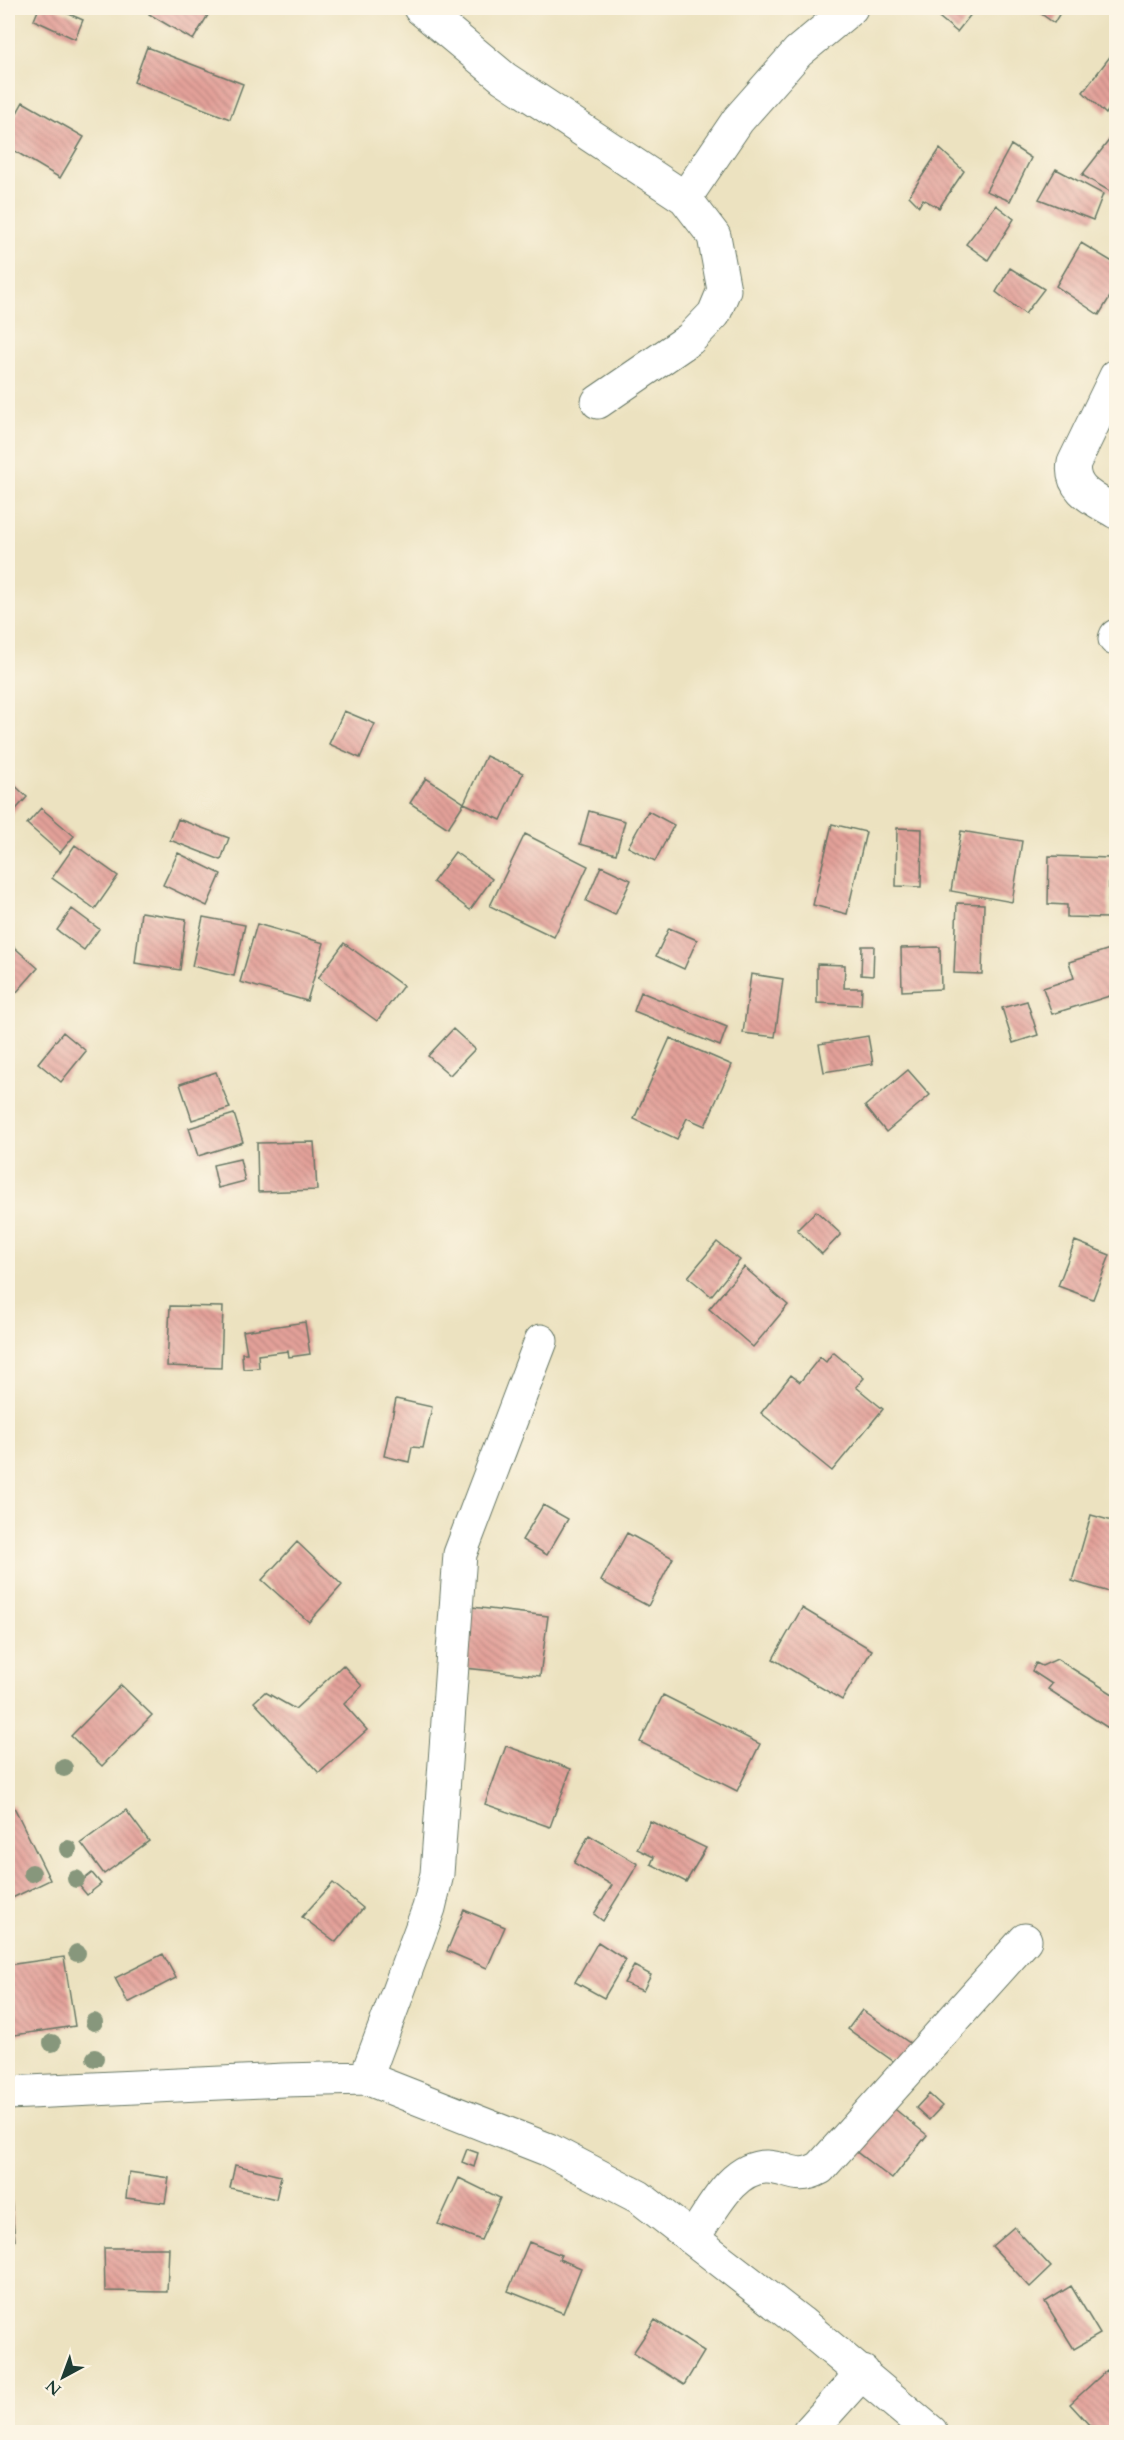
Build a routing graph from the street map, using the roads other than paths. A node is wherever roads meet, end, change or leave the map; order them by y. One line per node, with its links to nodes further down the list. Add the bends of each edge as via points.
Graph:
1 (420, 8): 3 (street, via 504,78)
2 (851, 8): 3 (street, via 798,52 738,120)
3 (685, 198): 5 (street, via 714,236 720,258 724,290 714,314 690,339)
4 (1116, 376): 6 (street, via 1072,474 1079,489)
5 (598, 402)
6 (1116, 512)
7 (541, 1341): 9 (street, via 460,1554 437,1874 429,1908)
8 (1024, 1940): 11 (street, via 820,2168 807,2175 767,2167 746,2171 735,2180)
9 (366, 2078): 10 (street); 11 (street, via 549,2150 639,2197)
10 (8, 2093)
11 (693, 2238): 12 (street)
12 (863, 2372): 13 (street); 14 (street)
13 (810, 2433)
14 (931, 2433)

